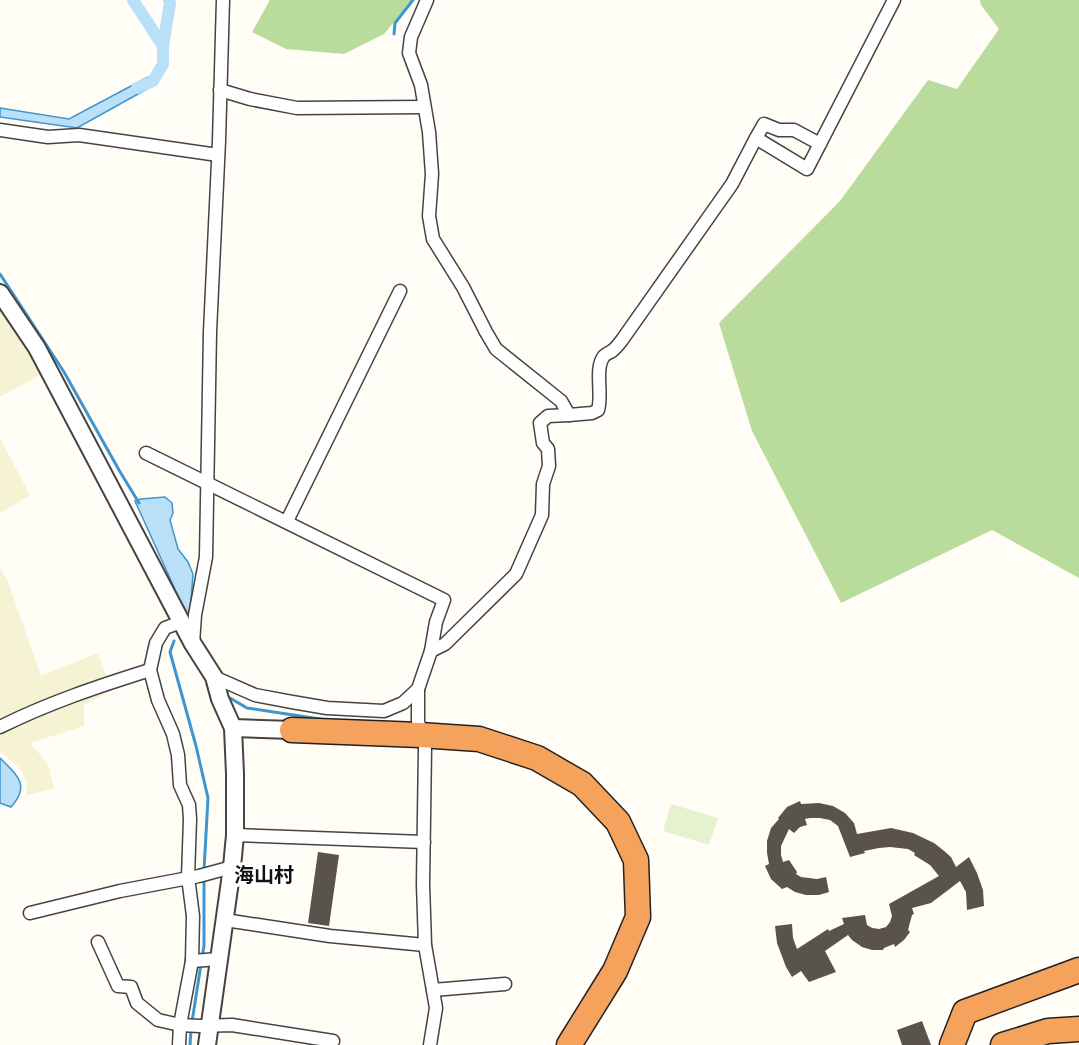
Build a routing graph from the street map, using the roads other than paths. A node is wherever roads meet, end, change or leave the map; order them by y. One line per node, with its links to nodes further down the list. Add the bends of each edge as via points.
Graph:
1 (223, 0): 4 (street)
2 (427, 0): 5 (street, via 411,37 409,53)
3 (894, 0): 8 (street)
4 (220, 90): 5 (street, via 297,108); 9 (street)
5 (424, 107): 12 (street, via 432,174 429,216 433,239 496,349 561,401)
6 (0, 130): 9 (street, via 48,137 79,135)
7 (756, 138): 8 (street, via 764,124 794,130); 8 (street, via 807,169); 12 (street, via 732,184 615,350 605,355 599,374 598,410)
8 (820, 144)
9 (218, 155): 14 (street)
10 (400, 291): 15 (street)
11 (0, 293): 16 (street, via 37,348)
12 (569, 415): 18 (street, via 548,416 540,423 549,466 543,484 542,515 516,574 445,644)
13 (147, 453): 14 (street)
14 (208, 483): 15 (street); 17 (street, via 206,557)
15 (287, 521): 18 (street, via 444,600)
16 (181, 622): 17 (street); 19 (street, via 165,628 156,643)
17 (193, 644): 20 (street)
18 (431, 651): 21 (street)
19 (150, 670): 22 (street, via 97,686); 30 (street, via 173,734 180,785 189,805)
20 (214, 677): 21 (street, via 255,694 327,708 384,711 403,703); 24 (street)
21 (418, 689): 23 (street)
22 (0, 727)
23 (420, 727)
24 (233, 728): 25 (street); 27 (street)
25 (292, 730): 40 (highway, via 479,739 537,758 582,784 618,822 636,860 638,917 615,971)
26 (425, 748): 28 (street)
27 (235, 835): 28 (street); 29 (street)
28 (424, 842): 34 (street)
29 (224, 869): 30 (street); 32 (street)
30 (194, 876): 31 (street); 36 (street)
31 (30, 913)
32 (225, 920): 34 (street); 35 (street)
33 (98, 942): 41 (street, via 117,986 131,987 137,1003 158,1020)
34 (425, 945): 39 (street)
35 (214, 959): 36 (street); 42 (street)
36 (194, 961): 41 (street)
37 (1079, 970): 50 (highway, via 965,1012)
38 (505, 984): 39 (street)
39 (434, 990): 47 (street, via 436,1008)
40 (595, 1001): 48 (highway); 49 (highway)
41 (182, 1025): 42 (street); 45 (street)
42 (204, 1026): 44 (street, via 232,1025); 46 (street)
43 (1079, 1029): 51 (highway, via 1048,1031)
44 (333, 1041)
45 (179, 1045)
46 (207, 1045)
47 (430, 1045)
48 (561, 1045)
49 (569, 1045)
50 (952, 1045)
51 (1003, 1045)

